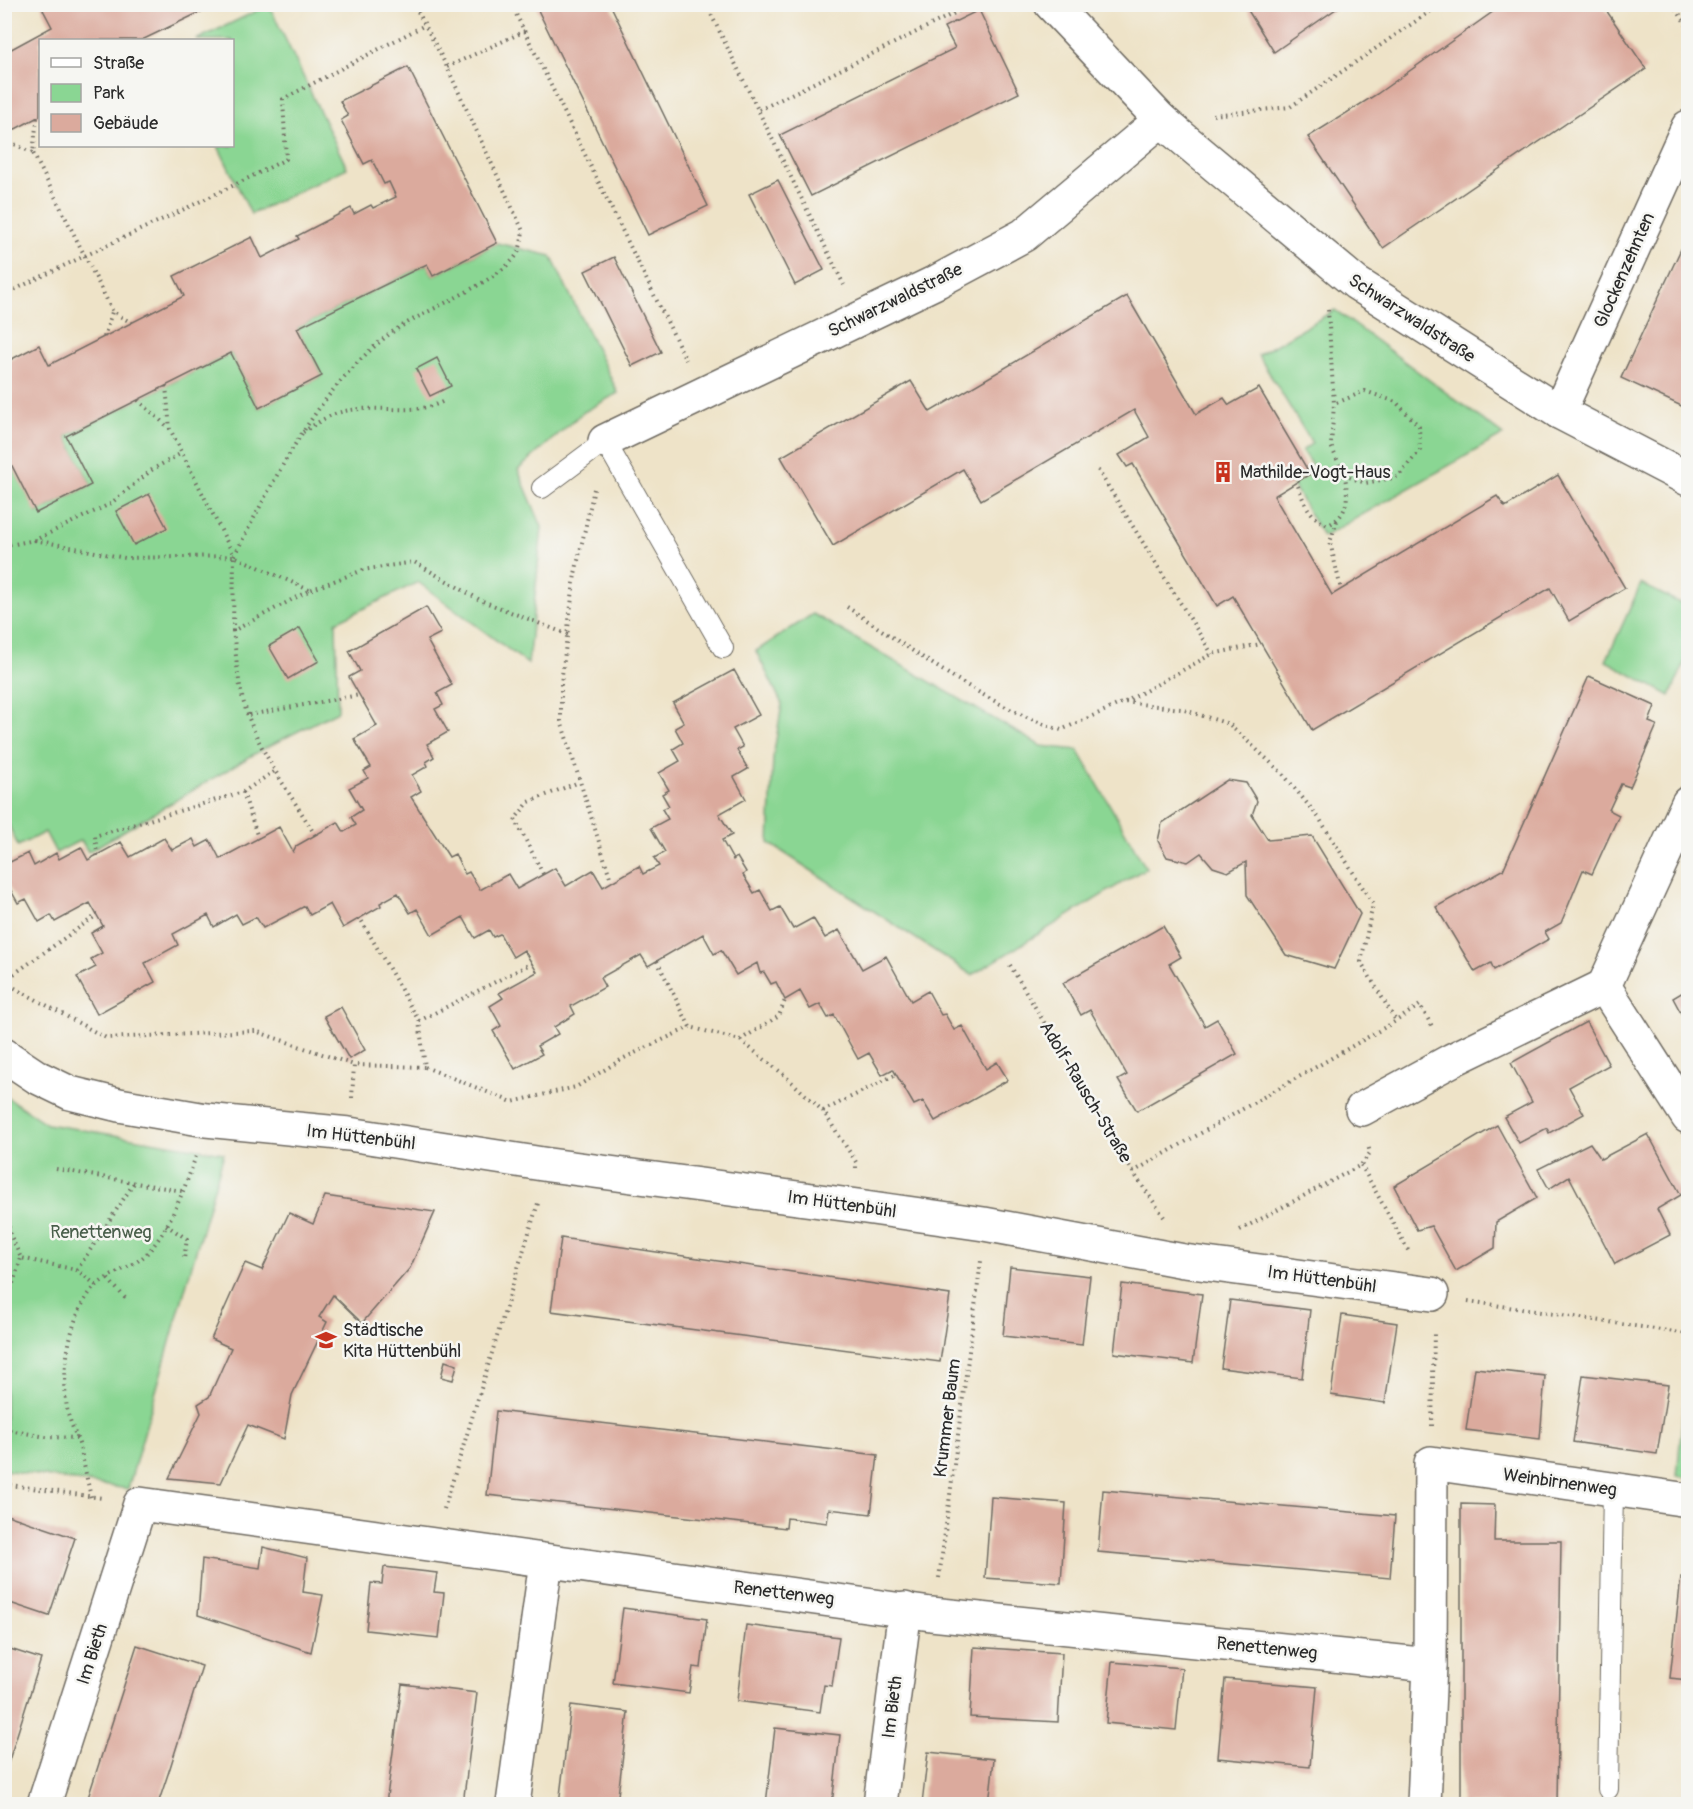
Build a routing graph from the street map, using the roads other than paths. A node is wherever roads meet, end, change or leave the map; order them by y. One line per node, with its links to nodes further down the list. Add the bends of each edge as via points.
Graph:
1 (1051, 4): 2 (street, Schwarzwaldstraße)
2 (1161, 120): 4 (street, Schwarzwaldstraße, via 1356,284); 5 (street, Schwarzwaldstraße, via 1024,235 938,281)
3 (1689, 127): 4 (street, Glockenzehnten)
4 (1559, 412): 6 (street, Schwarzwaldstraße)
5 (605, 441): 7 (lane); 8 (lane)
6 (1689, 479)
7 (542, 488)
8 (723, 648)
9 (1689, 803): 10 (street)
10 (1604, 986): 12 (street); 13 (street)
11 (4, 1054): 14 (street, Im Hüttenbühl, via 37,1077 70,1093 206,1120 349,1134 858,1206 984,1224 1184,1261)
12 (1362, 1109)
13 (1689, 1117)
14 (1432, 1294)
15 (1613, 1489): 16 (street, Weinbirnenweg); 20 (street, Weinbirnenweg, via 1431,1463); 21 (lane)
16 (1689, 1500)
17 (140, 1504): 18 (street, Renettenweg); 22 (street, Im Bieth)
18 (546, 1562): 19 (street, Renettenweg); 23 (street)
19 (918, 1611): 20 (street, Renettenweg); 24 (street, Im Bieth)
20 (1430, 1665): 25 (street)
21 (1608, 1789)
22 (44, 1804)
23 (513, 1804)
24 (880, 1804)
25 (1424, 1804)

